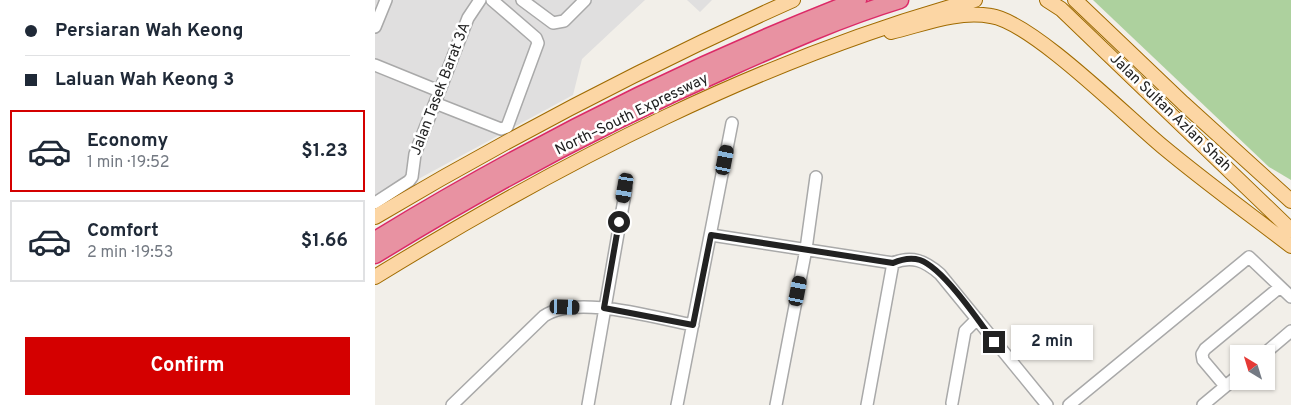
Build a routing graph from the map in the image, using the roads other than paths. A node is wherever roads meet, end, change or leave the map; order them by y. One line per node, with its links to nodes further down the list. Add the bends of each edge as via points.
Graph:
1 (386, 0): 13 (street)
2 (480, 0): 16 (street, Jalan Tasek Barat 3A, via 468,18)
3 (492, 0): 17 (street, via 538,43 507,127 501,129)
4 (522, 0): 5 (street, via 553,23 564,21)
5 (585, 0)
6 (793, 0): 26 (main road, via 571,108)
7 (858, 0): 30 (highway, North–South Expressway, via 593,117 440,200)
8 (900, 0): 33 (highway, North–South Expressway, via 811,32 649,105 460,203)
9 (975, 0): 14 (main road, via 904,19)
10 (1047, 0): 12 (main road, Jalan Sultan Azlan Shah)
11 (1075, 0): 19 (main road, Jalan Sultan Azlan Shah)
12 (1058, 4): 25 (main road, Jalan Sultan Azlan Shah)
13 (375, 28)
14 (835, 44): 31 (main road, via 959,14 994,16 1013,24 1059,57 1163,147); 35 (main road, via 718,93 587,157 504,200)
15 (375, 65): 16 (street)
16 (439, 90): 17 (street, Jalan Tasek Barat 3A)
17 (435, 103): 23 (street, Jalan Tasek Barat 3A, via 415,154 412,177)
18 (732, 123): 29 (street)
19 (1260, 172): 22 (main road); 24 (main road, Jalan Sultan Azlan Shah)
20 (817, 177): 32 (street)
21 (625, 188): 38 (street)
22 (1291, 190)
23 (380, 200)
24 (1291, 201)
25 (1270, 207): 27 (main road); 28 (main road, Jalan Sultan Azlan Shah)
26 (375, 217)
27 (1291, 219)
28 (1291, 230)
29 (711, 235): 32 (street); 40 (street)
30 (375, 240)
31 (1291, 246)
32 (806, 249): 34 (street); 49 (street)
33 (375, 255)
34 (893, 263): 39 (street, via 911,258 932,267); 50 (street)
35 (375, 277)
36 (1280, 287): 37 (street); 44 (street, via 1202,354 1203,360); 52 (street, via 1249,257)
37 (1291, 297)
38 (604, 308): 40 (street); 46 (street, via 553,309); 47 (street)
39 (977, 319): 45 (street, via 965,331); 51 (street)
40 (693, 325): 48 (street)
41 (1291, 331): 42 (street)
42 (1275, 345)
43 (1230, 382): 44 (street)
44 (1225, 386): 53 (street)
45 (952, 402)
46 (452, 405)
47 (587, 405)
48 (677, 405)
49 (776, 405)
50 (867, 405)
51 (1047, 405)
52 (1069, 405)
53 (1203, 405)

